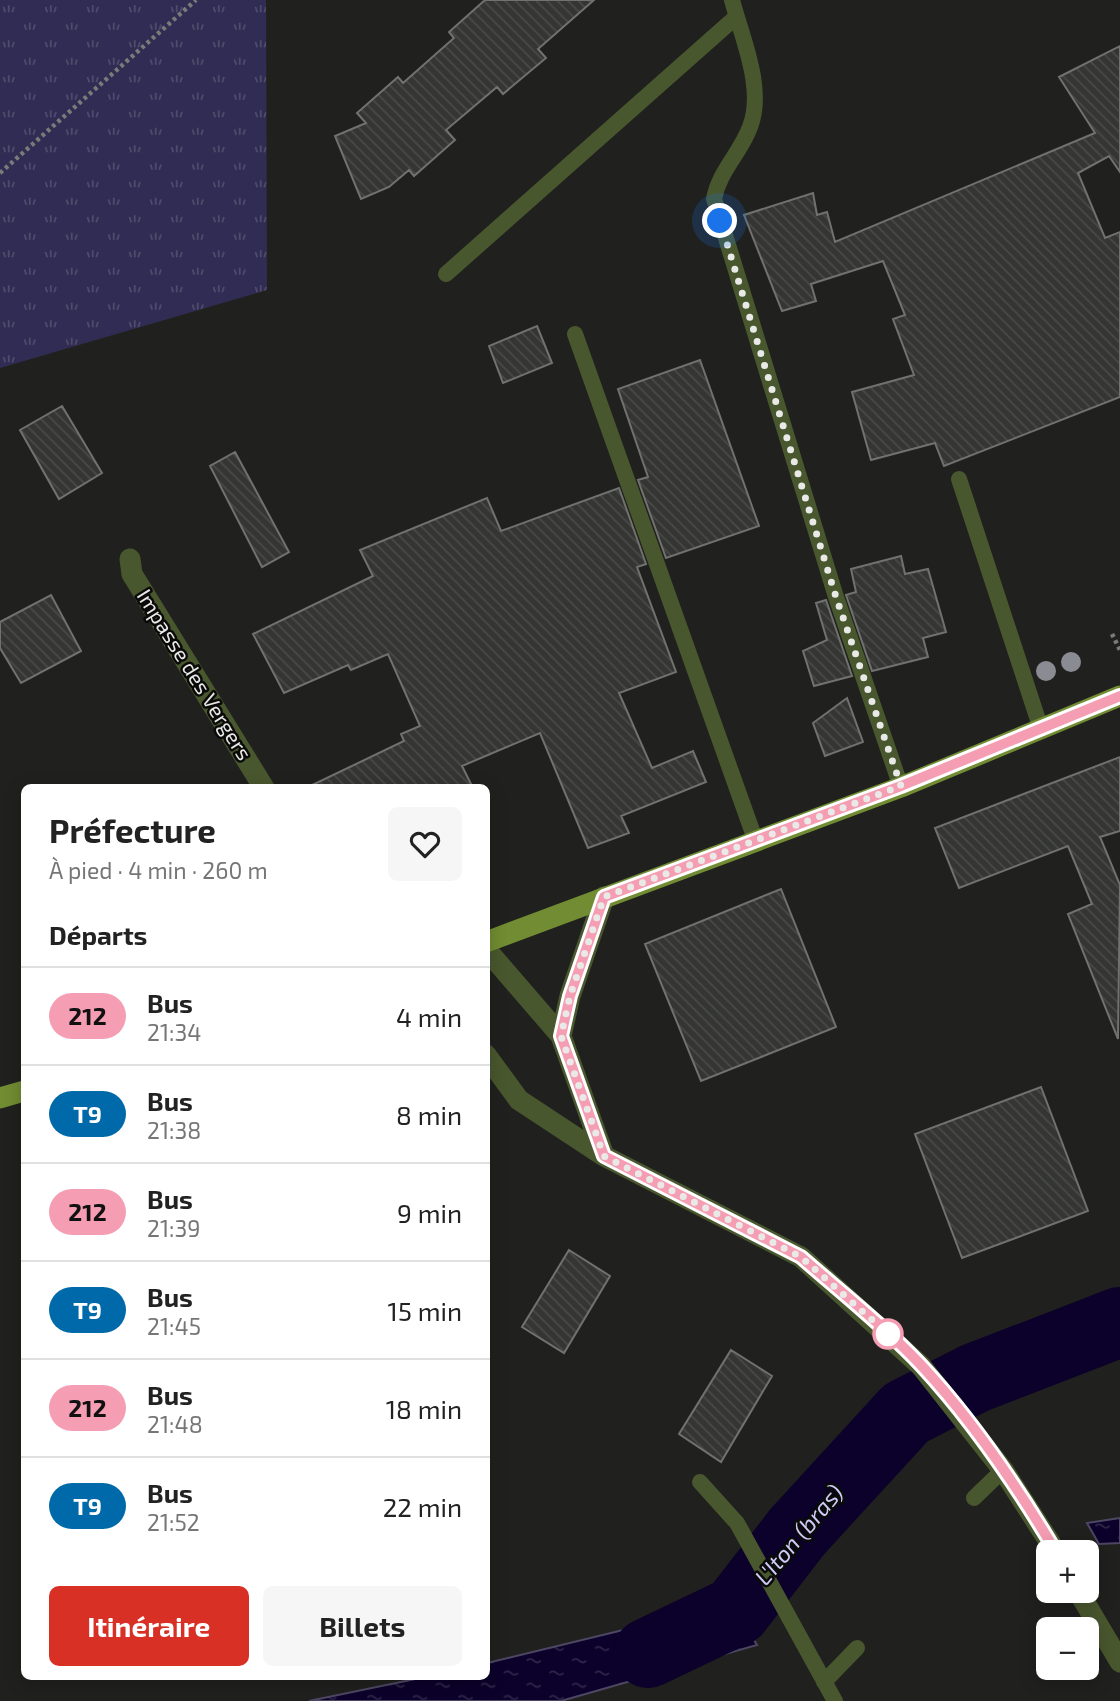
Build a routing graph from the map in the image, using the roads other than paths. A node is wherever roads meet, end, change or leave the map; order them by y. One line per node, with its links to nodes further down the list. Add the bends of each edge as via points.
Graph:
1 (732, 0): 2 (lane)
2 (736, 17): 3 (lane); 10 (lane, via 755,92 751,126 717,180 714,199 836,597)
3 (446, 274)
4 (575, 334): 11 (lane)
5 (959, 479): 8 (lane)
6 (130, 559): 9 (street, Impasse des Vergers, via 132,575)
7 (1120, 696): 8 (main road)
8 (1041, 729): 10 (main road)
9 (262, 784)
10 (901, 786): 11 (main road)
11 (755, 839): 12 (main road)
12 (604, 897): 13 (main road); 15 (street)
13 (490, 940)
14 (490, 954): 15 (street)
15 (561, 1036): 19 (street)
16 (490, 1060): 19 (street, via 519,1100)
17 (21, 1092): 18 (main road)
18 (1, 1096)
19 (604, 1156): 20 (street, via 801,1257 921,1366)
20 (1003, 1469): 22 (lane); 23 (street)
21 (700, 1482): 27 (lane, via 737,1523)
22 (974, 1498)
23 (1048, 1540)
24 (1085, 1603): 26 (street)
25 (857, 1648): 27 (lane)
26 (1120, 1662)
27 (824, 1682): 28 (lane)
28 (835, 1701)

